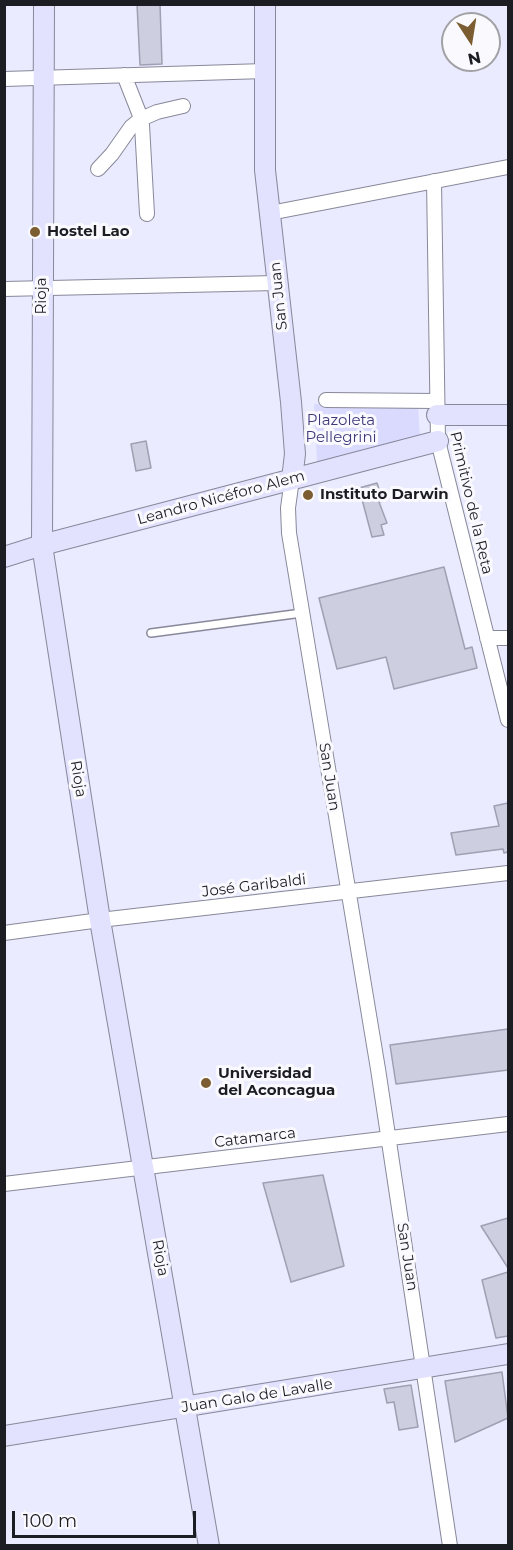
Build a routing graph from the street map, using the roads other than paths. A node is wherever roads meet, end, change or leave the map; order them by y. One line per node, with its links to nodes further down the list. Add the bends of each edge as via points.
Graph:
1 (44, 4): 5 (street, Rioja)
2 (265, 4): 3 (street, San Juan)
3 (265, 71): 4 (street); 12 (street, San Juan, via 265,170)
4 (124, 75): 5 (street); 8 (street)
5 (43, 78): 6 (street); 15 (street, Rioja)
6 (4, 79)
7 (183, 106): 8 (street)
8 (141, 119): 10 (street); 13 (street)
9 (508, 167): 11 (street)
10 (98, 169)
11 (434, 181): 12 (street); 18 (street, Primitivo de la Reta)
12 (270, 213): 14 (street, San Juan)
13 (147, 214)
14 (277, 283): 15 (street); 21 (street, San Juan, via 294,444)
15 (42, 288): 16 (street); 22 (street, Rioja)
16 (4, 289)
17 (326, 400): 18 (street)
18 (436, 408): 19 (street); 20 (street, Primitivo de la Reta)
19 (508, 415)
20 (438, 441): 21 (street, Leandro Nicéforo Alem); 26 (street, Primitivo de la Reta)
21 (292, 479): 22 (street, Leandro Nicéforo Alem); 24 (street, San Juan, via 287,521)
22 (42, 545): 23 (street, Leandro Nicéforo Alem); 31 (street, Rioja)
23 (4, 557)
24 (302, 613): 25 (lane); 30 (street, San Juan)
25 (151, 633)
26 (487, 638): 27 (street); 28 (street, Primitivo de la Reta)
27 (508, 638)
28 (508, 720)
29 (508, 873): 30 (street, José Garibaldi)
30 (348, 892): 31 (street, José Garibaldi); 34 (street, San Juan)
31 (99, 920): 32 (street, José Garibaldi); 35 (street, Rioja)
32 (4, 933)
33 (508, 1124): 34 (street, Catamarca)
34 (389, 1138): 35 (street, Catamarca); 38 (street, San Juan)
35 (144, 1168): 36 (street, Catamarca); 39 (street, Rioja)
36 (4, 1184)
37 (508, 1354): 38 (street, Juan Galo de Lavalle)
38 (424, 1368): 39 (street, Juan Galo de Lavalle); 42 (street, San Juan)
39 (185, 1407): 40 (street, Juan Galo de Lavalle); 41 (street, Rioja)
40 (4, 1436)
41 (209, 1545)
42 (450, 1545)

